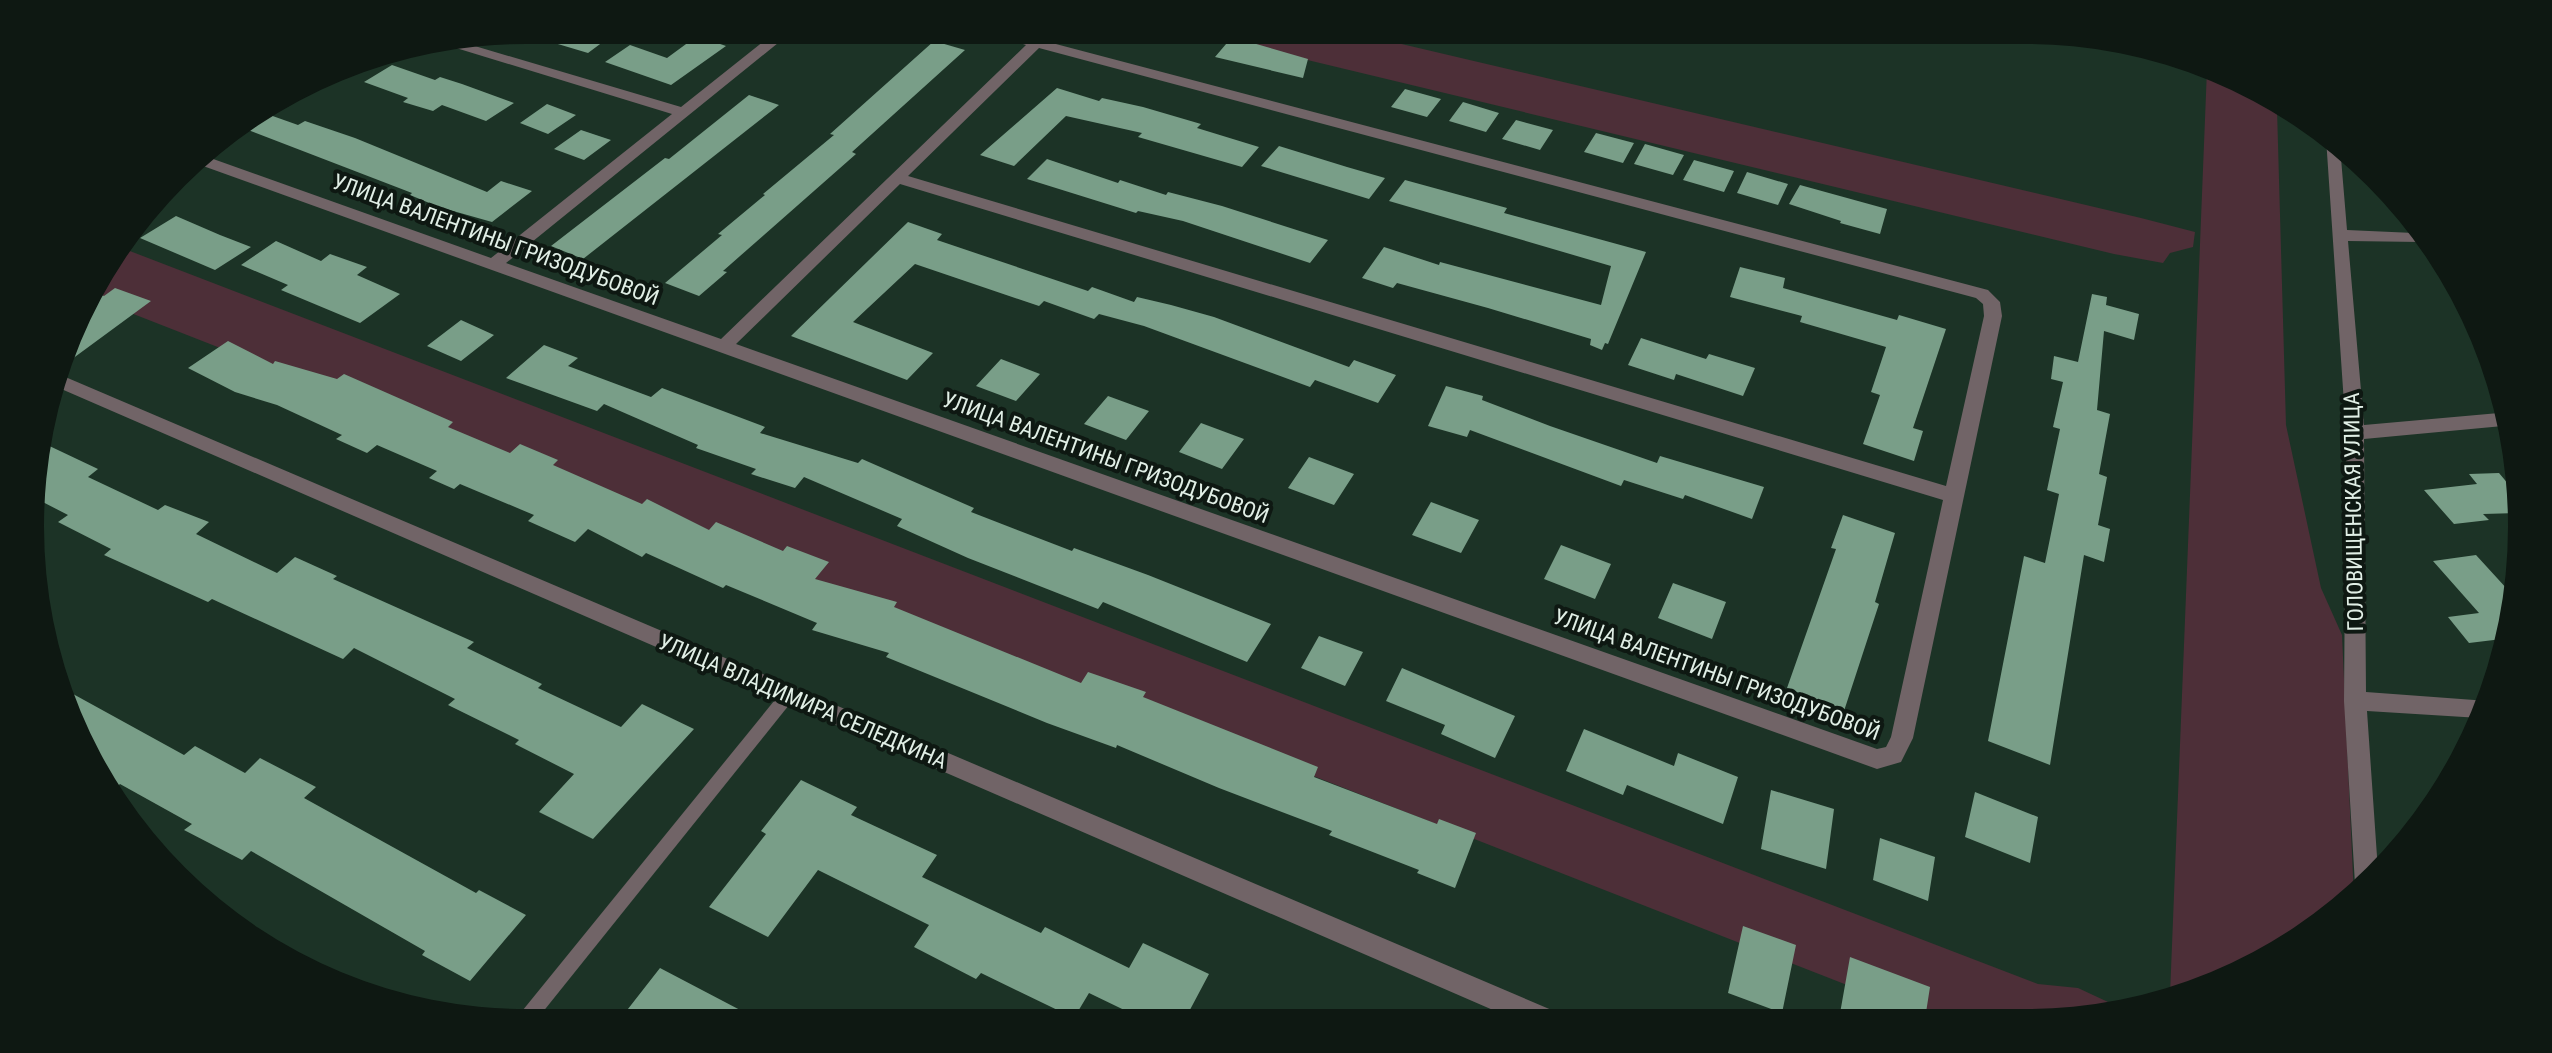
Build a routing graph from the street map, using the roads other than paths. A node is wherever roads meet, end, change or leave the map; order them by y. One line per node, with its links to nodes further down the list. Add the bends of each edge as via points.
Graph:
1 (769, 44): 5 (street)
2 (1035, 44): 8 (street)
3 (1040, 44): 16 (street, УЛИЦА ВАЛЕНТИНЫ ГРИЗОДУБОВОЙ, via 1982,294 1991,302 1993,316)
4 (465, 48): 5 (street)
5 (683, 113): 11 (street)
6 (2333, 155): 9 (street, ГОЛОВИЩЕНСКАЯ УЛИЦА)
7 (209, 163): 11 (street, УЛИЦА ВАЛЕНТИНЫ ГРИЗОДУБОВОЙ)
8 (897, 178): 12 (street); 16 (street)
9 (2340, 235): 10 (street); 15 (street, ГОЛОВИЩЕНСКАЯ УЛИЦА)
10 (2412, 238)
11 (494, 264): 12 (street, УЛИЦА ВАЛЕНТИНЫ ГРИЗОДУБОВОЙ)
12 (724, 346): 16 (street, УЛИЦА ВАЛЕНТИНЫ ГРИЗОДУБОВОЙ, via 1877,759 1893,755 1902,738)
13 (66, 384): 17 (street, УЛИЦА ВЛАДИМИРА СЕЛЕДКИНА)
14 (2496, 420): 15 (street)
15 (2355, 433): 18 (street, ГОЛОВИЩЕНСКАЯ УЛИЦА)
16 (1954, 496)
17 (788, 695): 21 (lane); 22 (street, УЛИЦА ВЛАДИМИРА СЕЛЕДКИНА)
18 (2355, 701): 19 (street); 20 (street, ГОЛОВИЩЕНСКАЯ УЛИЦА)
19 (2472, 708)
20 (2366, 869)
21 (534, 1009)
22 (1519, 1009)

